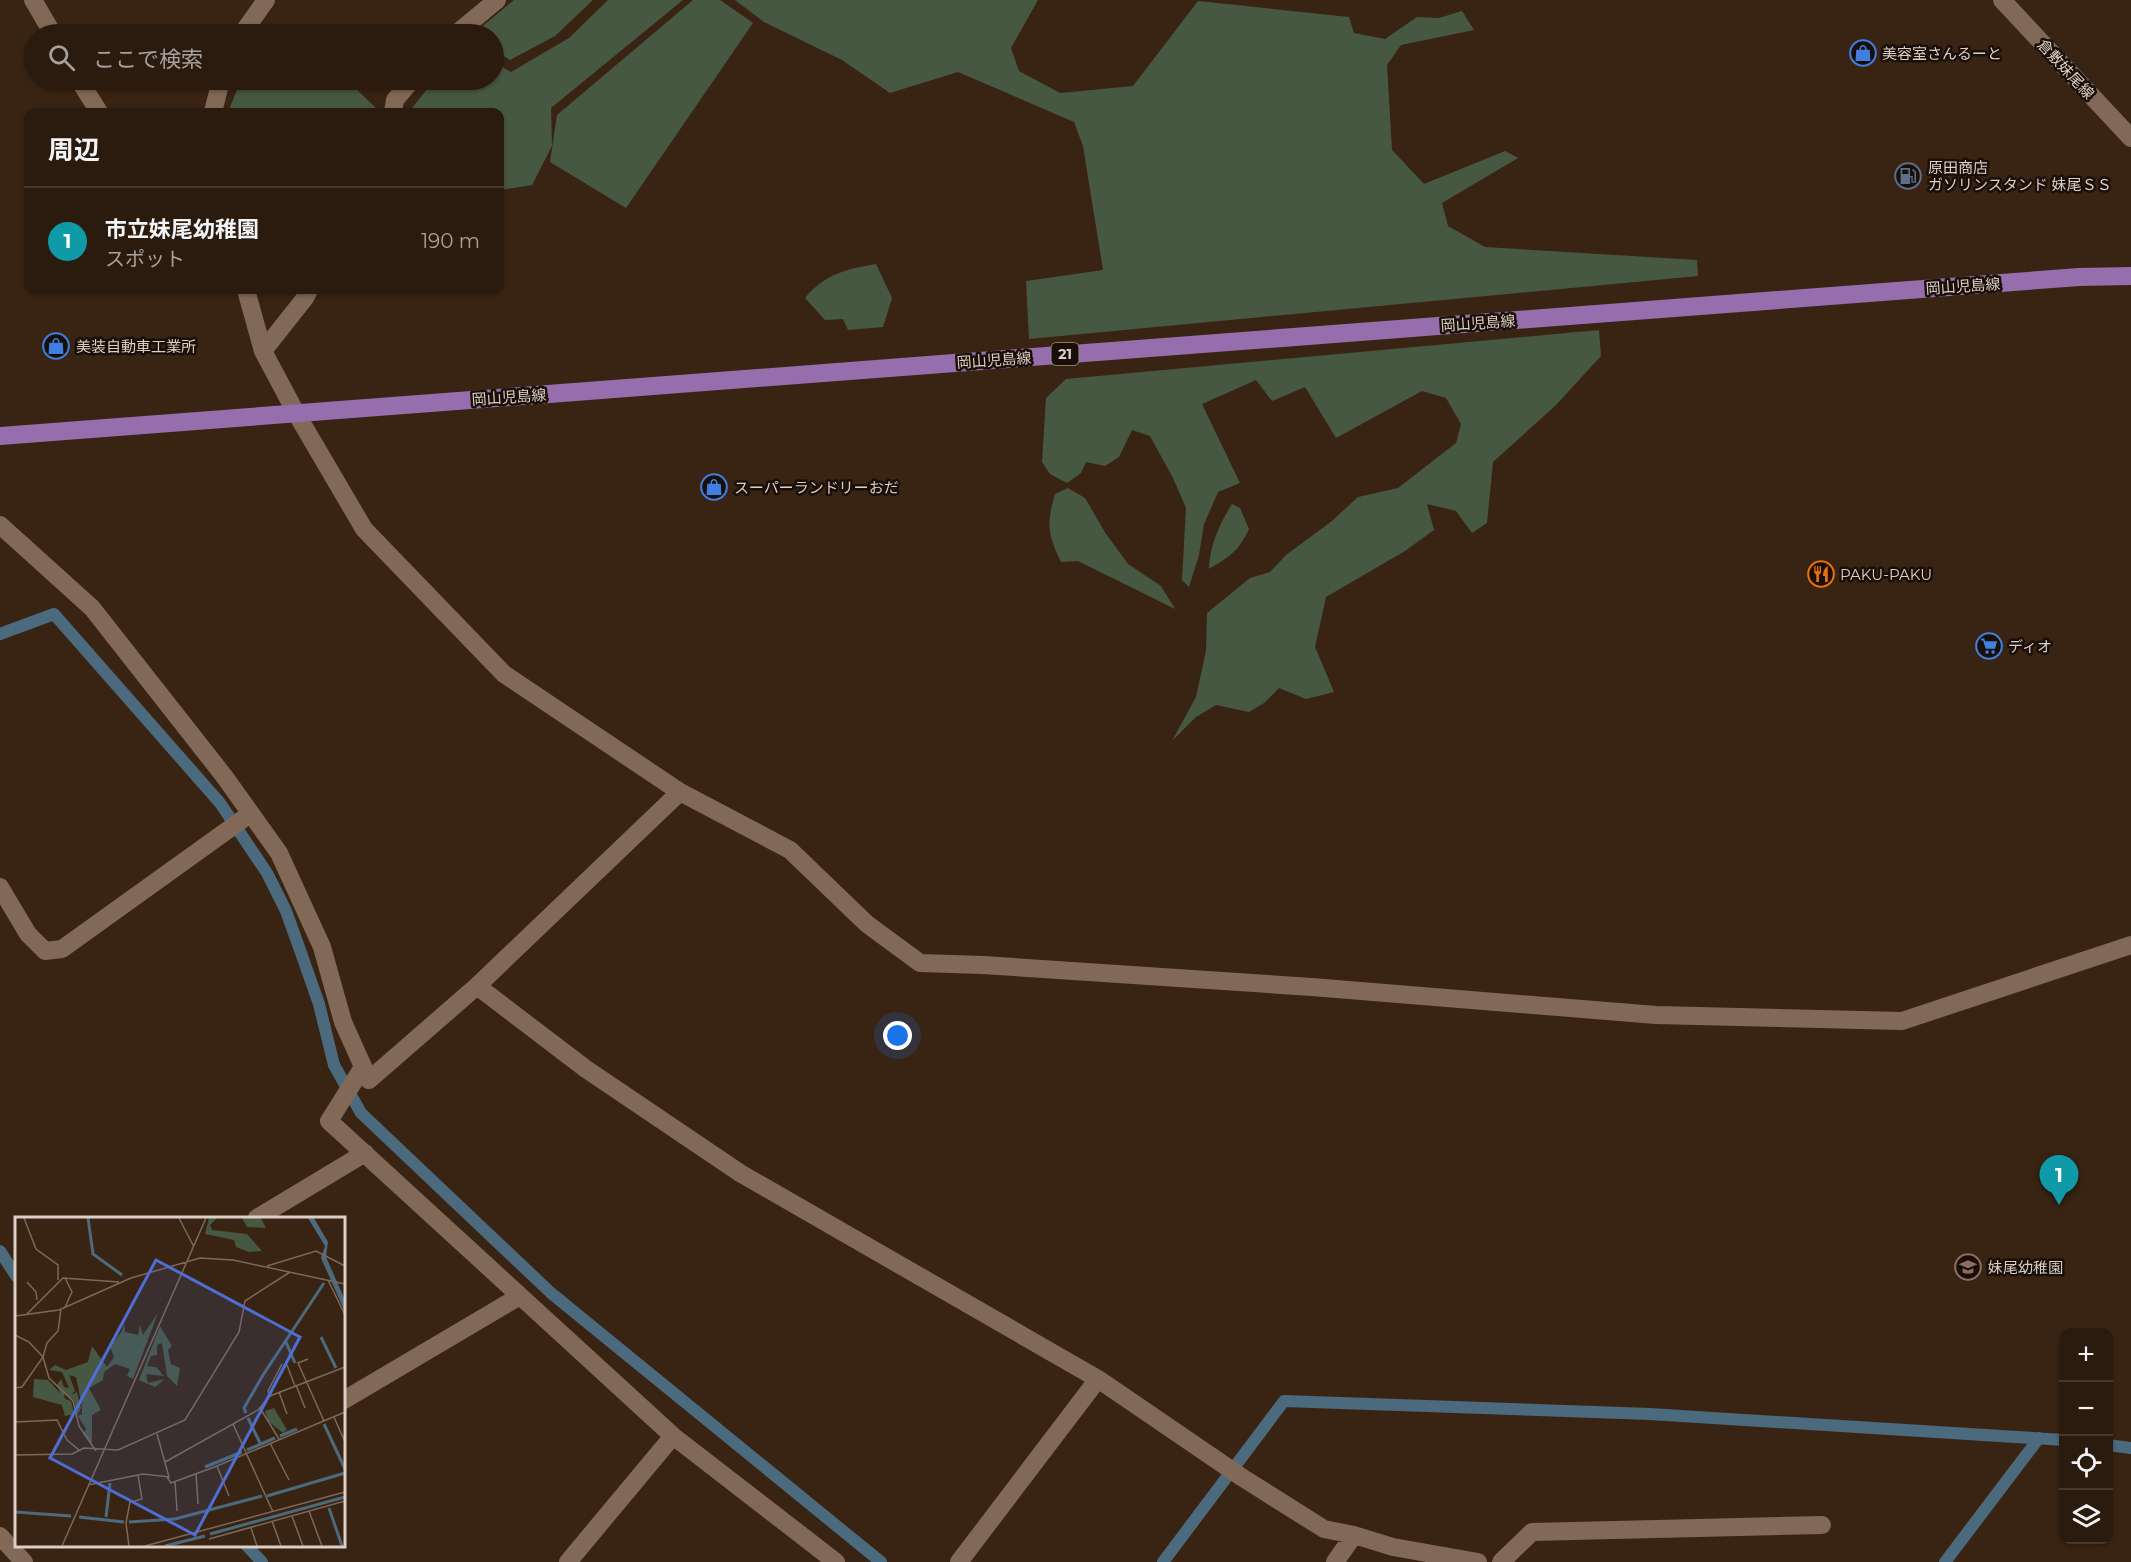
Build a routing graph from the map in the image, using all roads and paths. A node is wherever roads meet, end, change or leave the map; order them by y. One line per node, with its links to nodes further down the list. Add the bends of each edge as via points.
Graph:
1 (33, 0): 5 (street)
2 (266, 0): 6 (street)
3 (497, 0): 7 (street)
4 (2002, 0): 14 (street, 倉敷妹尾線)
5 (47, 24)
6 (249, 24)
7 (468, 24)
8 (85, 90): 11 (street)
9 (218, 90): 12 (street)
10 (404, 90): 13 (street)
11 (96, 108)
12 (214, 108)
13 (394, 108)
14 (2131, 138)
15 (2131, 276): 19 (main road, 岡山児島線 / 21)
16 (247, 294): 18 (street)
17 (306, 294): 18 (street)
18 (263, 351): 19 (street)
19 (296, 413): 20 (main road, 岡山児島線 / 21); 22 (street, via 364,529 504,674)
20 (0, 436)
21 (0, 525): 23 (street, via 92,608 224,776)
22 (680, 792): 25 (street, via 790,850 867,924 920,963 1312,987 1656,1015 1902,1022); 26 (street)
23 (249, 815): 24 (street, via 62,950 45,951 28,934); 27 (street, via 279,853 322,947)
24 (0, 887)
25 (2131, 945)
26 (477, 986): 27 (street, via 369,1080); 31 (street, via 586,1069 740,1173)
27 (359, 1075): 28 (street, via 329,1121)
28 (364, 1153): 29 (street); 30 (street)
29 (259, 1217)
30 (520, 1296): 32 (street); 33 (street)
31 (1098, 1379): 35 (street, via 1225,1467 1324,1529); 40 (street)
32 (345, 1399)
33 (673, 1437): 38 (street); 39 (street)
34 (1822, 1526): 43 (street, via 1532,1532)
35 (1354, 1535): 41 (street); 42 (street, via 1393,1547)
36 (0, 1536): 37 (street)
37 (24, 1562)
38 (568, 1562)
39 (836, 1562)
40 (959, 1562)
41 (1335, 1562)
42 (1478, 1562)
43 (1501, 1562)

